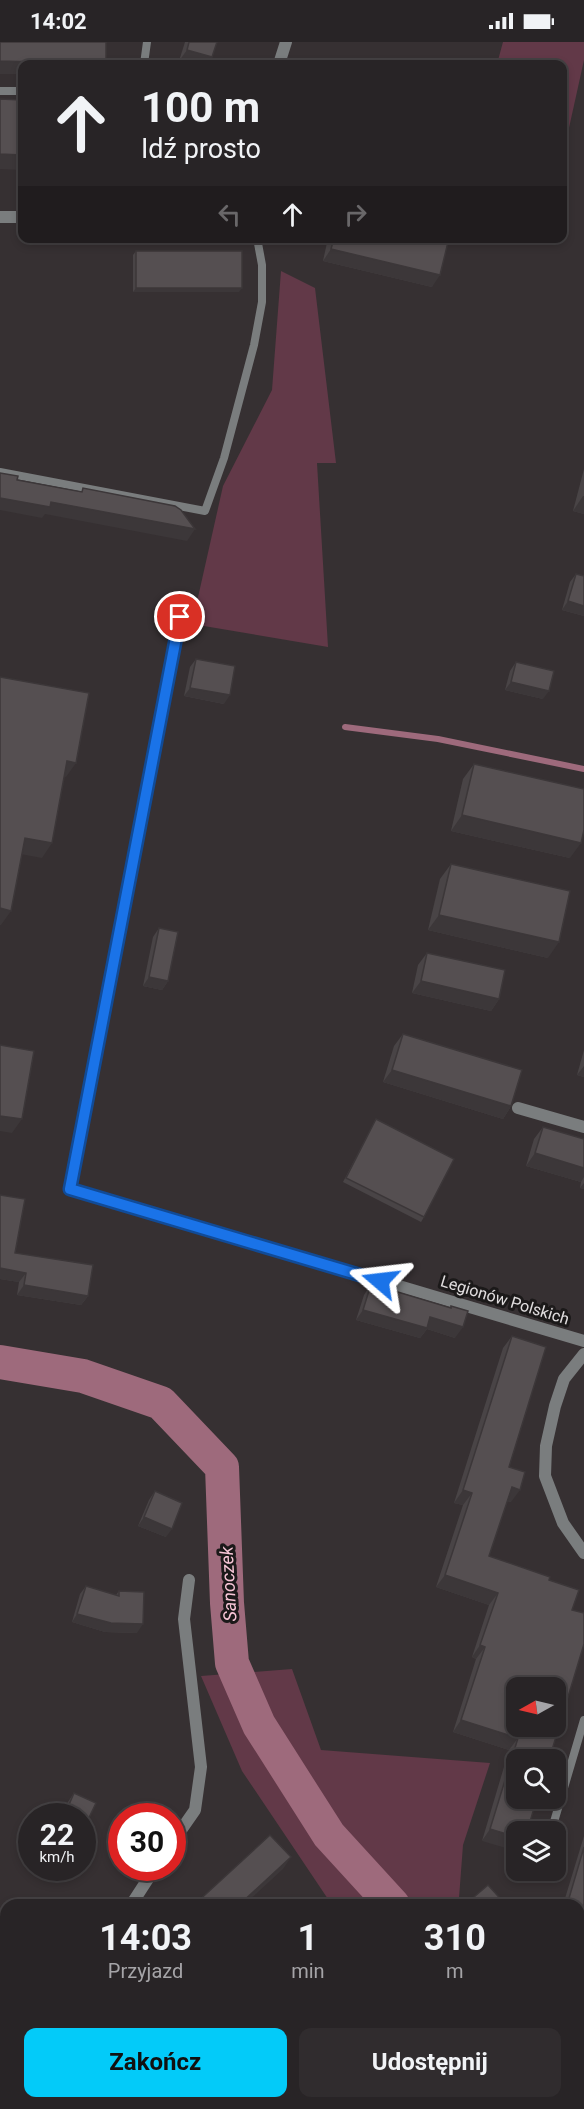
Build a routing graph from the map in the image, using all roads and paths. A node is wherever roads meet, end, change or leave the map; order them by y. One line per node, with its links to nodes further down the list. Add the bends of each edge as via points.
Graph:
1 (147, 42): 3 (lane)
2 (286, 42): 4 (street)
3 (145, 60)
4 (280, 60)
5 (0, 91): 6 (lane)
6 (18, 91)
7 (0, 217): 8 (street)
8 (18, 217)
9 (258, 243): 10 (lane, via 262,302 254,345 224,458 205,511)
10 (0, 472)
11 (180, 617): 14 (lane, via 70,1189)
12 (518, 1108): 13 (street)
13 (584, 1127)
14 (106, 1199): 15 (street, Legionów Polskich)
15 (584, 1341)
16 (584, 1354): 17 (street, via 564,1379 555,1406 546,1446 545,1476 563,1523)
17 (584, 1553)
18 (189, 1580): 21 (street, via 184,1619 201,1767 195,1810)
19 (584, 1720): 20 (lane)
20 (554, 1821)
21 (186, 1823)
22 (147, 1881): 23 (street)
23 (135, 1899)

